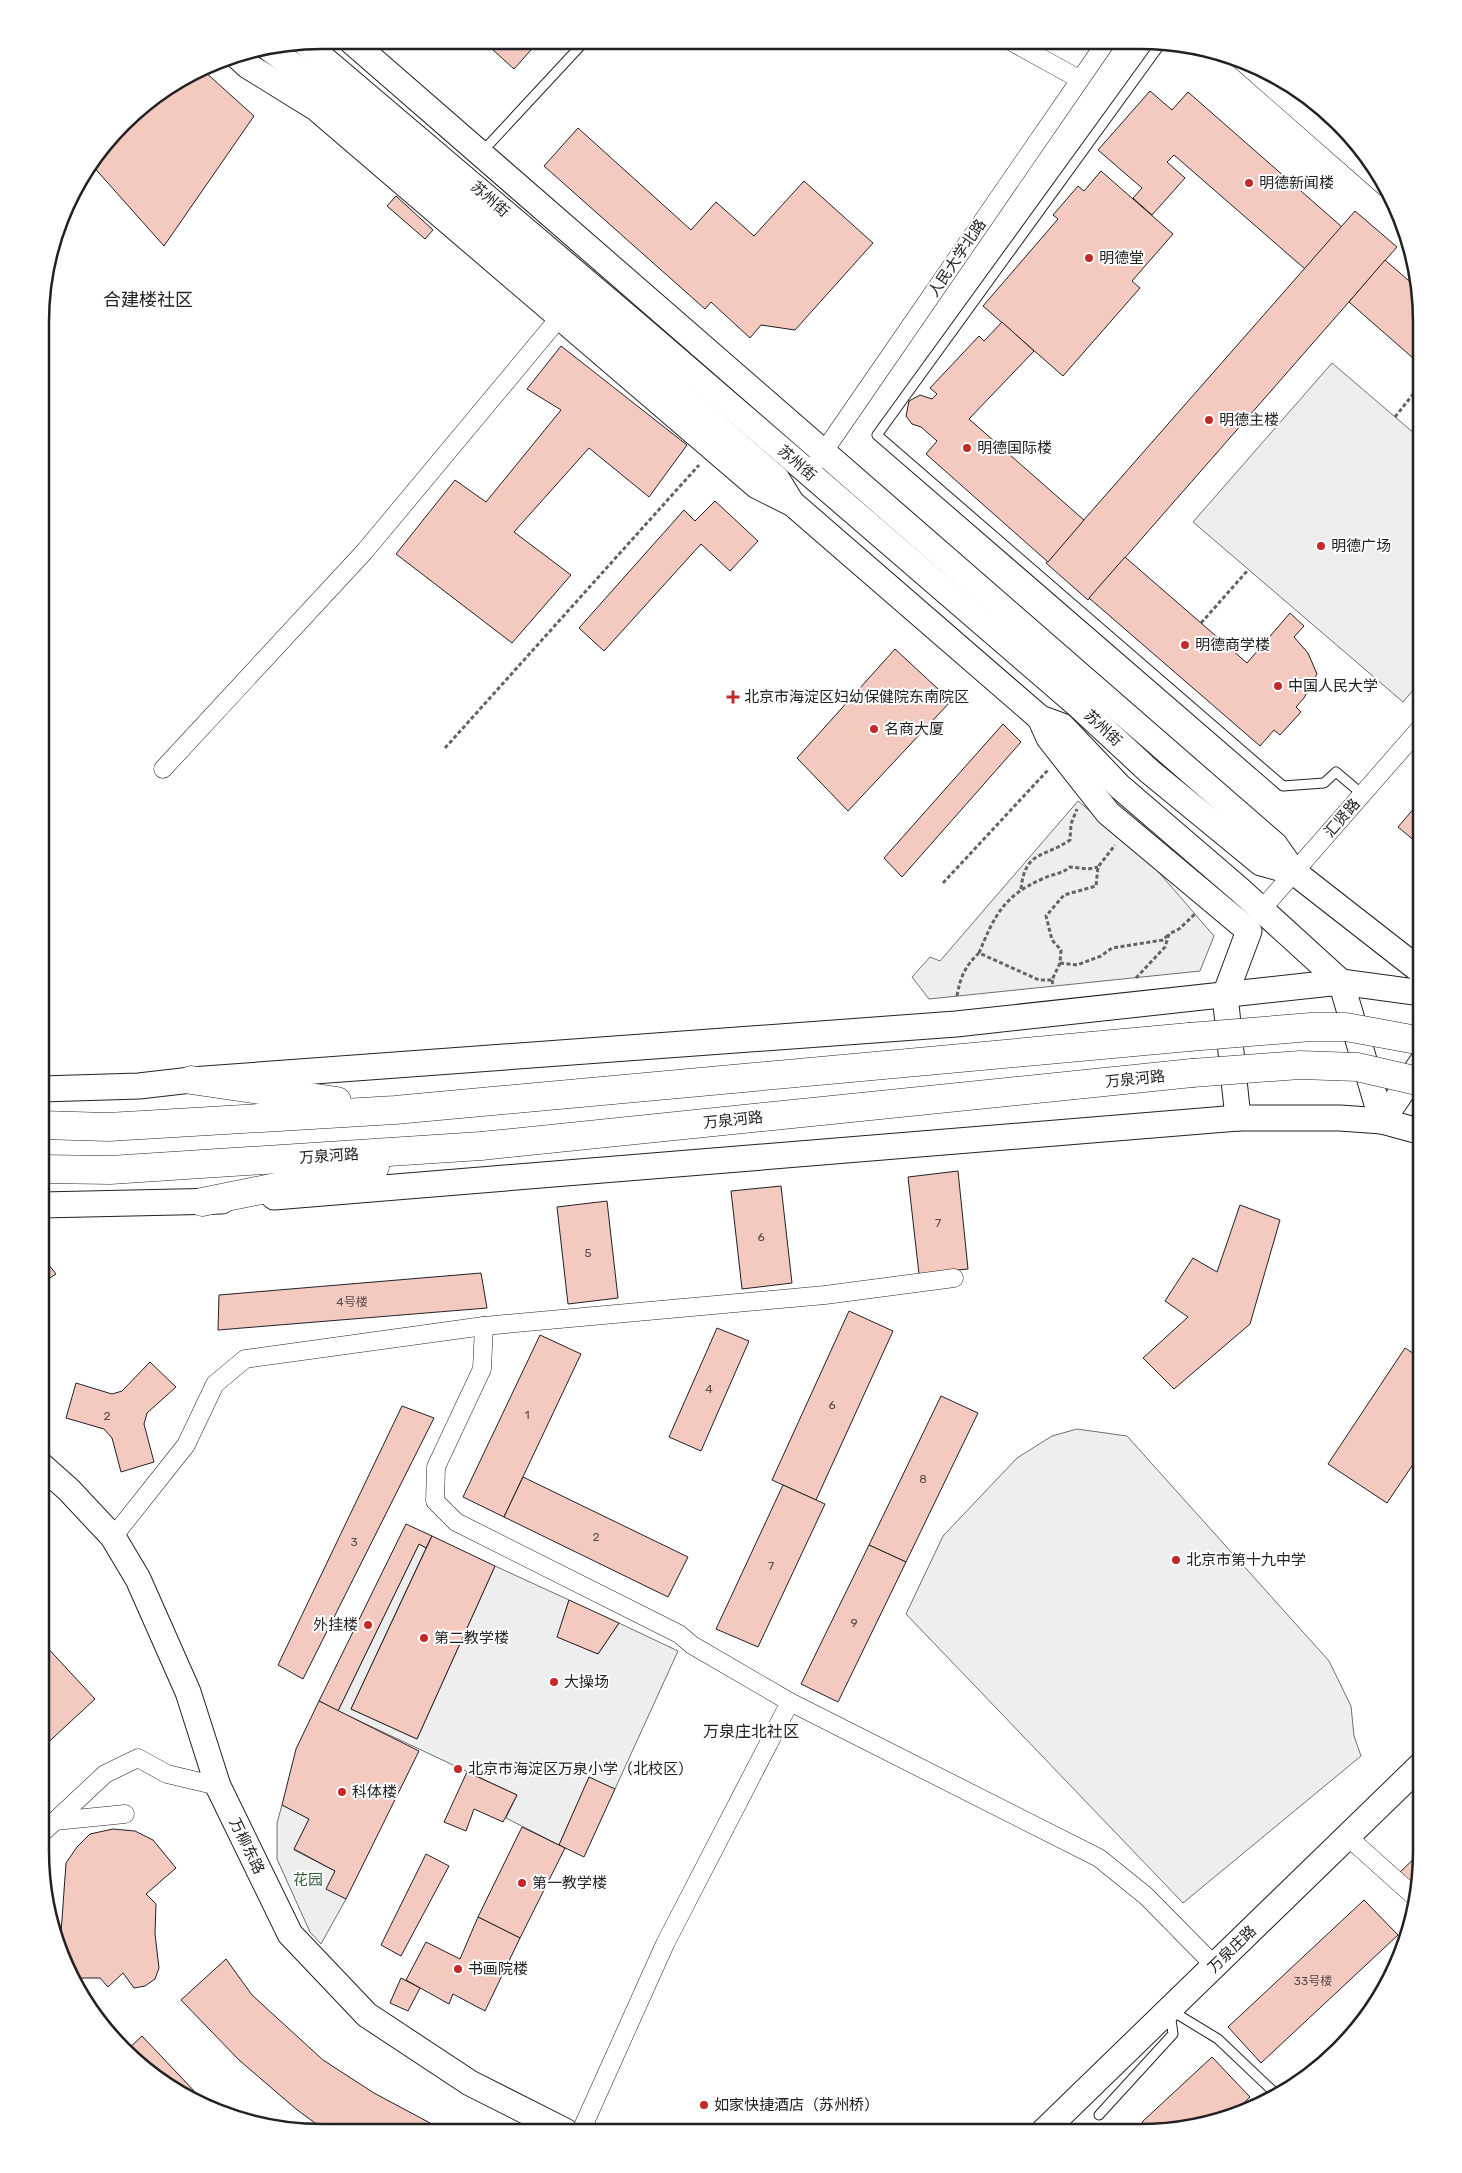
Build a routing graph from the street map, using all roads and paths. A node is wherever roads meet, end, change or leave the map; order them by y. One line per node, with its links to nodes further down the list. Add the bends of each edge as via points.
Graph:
1 (312, 49): 18 (street, 苏州街)
2 (360, 49): 11 (street, 苏州街)
3 (577, 49): 11 (lane)
4 (1025, 49): 10 (street)
5 (1101, 49): 10 (street, 人民大学北路)
6 (1157, 49): 27 (lane, via 877,435 1283,786 1324,783 1336,772)
7 (276, 53): 19 (street, 苏州街, via 356,111 748,453 777,479)
8 (242, 61): 13 (street, 苏州街, via 316,108)
9 (1260, 77): 12 (street)
10 (1080, 78): 17 (street, 人民大学北路)
11 (480, 153): 17 (street, 苏州街)
12 (1360, 161)
13 (560, 317): 16 (street, 苏州街); 26 (street, via 365,550)
14 (1413, 394): 15 (path)
15 (1395, 417)
16 (713, 448): 19 (street, 苏州街, via 757,486); 24 (path)
17 (824, 451): 18 (street, 人民大学北路); 31 (street, 苏州街, via 1275,845)
18 (808, 473): 31 (street, 苏州街, via 1079,706 1156,777 1261,863)
19 (793, 504): 22 (street, 苏州街)
20 (1248, 570): 21 (path)
21 (1201, 623)
22 (1040, 718): 34 (street, 苏州街, via 1062,726 1119,786); 45 (street, 苏州街, via 1049,738 1108,812 1249,931)
23 (1413, 736): 27 (street, 汇贤路)
24 (445, 748)
25 (1049, 768): 32 (path)
26 (163, 769)
27 (1362, 794): 31 (street, 汇贤路)
28 (1082, 805): 33 (path, via 1072,818 1070,840 1029,862 1023,872)
29 (1116, 844): 30 (path)
30 (1098, 867): 33 (path, via 1070,867); 38 (path, via 1096,886 1064,895 1046,916 1052,940 1061,950)
31 (1294, 872): 34 (street, 汇贤路); 39 (street, 苏州街)
32 (943, 884)
33 (1020, 890): 37 (path, via 992,921)
34 (1262, 909): 42 (street, 苏州街)
35 (1195, 914): 36 (path)
36 (1169, 934): 38 (path, via 1163,940 1112,948 1101,956 1076,965); 40 (path, via 1165,947)
37 (978, 953): 41 (path, via 1039,980); 46 (path, via 967,964)
38 (1060, 963): 41 (path)
39 (1413, 965)
40 (1136, 978)
41 (1052, 980): 43 (path)
42 (1341, 982): 44 (street); 45 (street); 54 (street)
43 (1053, 986)
44 (1413, 991)
45 (1225, 995): 49 (street, via 956,1024); 53 (street)
46 (956, 996)
47 (1413, 1039): 52 (highway, bridge, via 1346,1027 1311,1027)
48 (1413, 1075): 54 (street)
49 (191, 1080): 51 (street, via 139,1086); 52 (highway)
50 (1413, 1080): 57 (highway, 万泉河路, bridge, via 1357,1067 1300,1065 1192,1073)
51 (49, 1089)
52 (395, 1110): 55 (highway, via 108,1127)
53 (1238, 1118): 54 (street); 59 (street)
54 (1382, 1121): 56 (street)
55 (49, 1125)
56 (1413, 1130)
57 (480, 1146): 58 (highway, 万泉河路, via 110,1170); 59 (highway)
58 (49, 1169)
59 (202, 1202): 60 (street)
60 (49, 1205)
61 (954, 1278): 62 (street, via 825,1295)
62 (484, 1326): 64 (street, via 244,1359 215,1384 186,1445); 65 (street, via 482,1369 436,1467 435,1501 456,1522 679,1634 692,1645)
63 (49, 1472): 64 (street, 万柳东路)
64 (113, 1537): 67 (street, 万柳东路, via 138,1579 188,1692)
65 (790, 1702): 73 (street, via 1099,1858 1146,1896); 78 (street, via 665,1944)
66 (1413, 1773): 71 (street, 万泉庄路)
67 (218, 1786): 69 (street, via 167,1774 138,1758 105,1774); 77 (street, 万柳东路, via 290,1934 367,2015 470,2083)
68 (125, 1814): 69 (street)
69 (55, 1821): 70 (street)
70 (49, 1826)
71 (1348, 1837): 72 (street); 73 (street, 万泉庄路)
72 (1410, 1893)
73 (1215, 1966): 74 (street, 万泉庄路)
74 (1169, 2010): 75 (lane, via 1218,2038); 76 (lane, via 1173,2034); 79 (street, 万泉庄路)
75 (1272, 2090)
76 (1098, 2115)
77 (551, 2124)
78 (585, 2124)
79 (1051, 2124)

